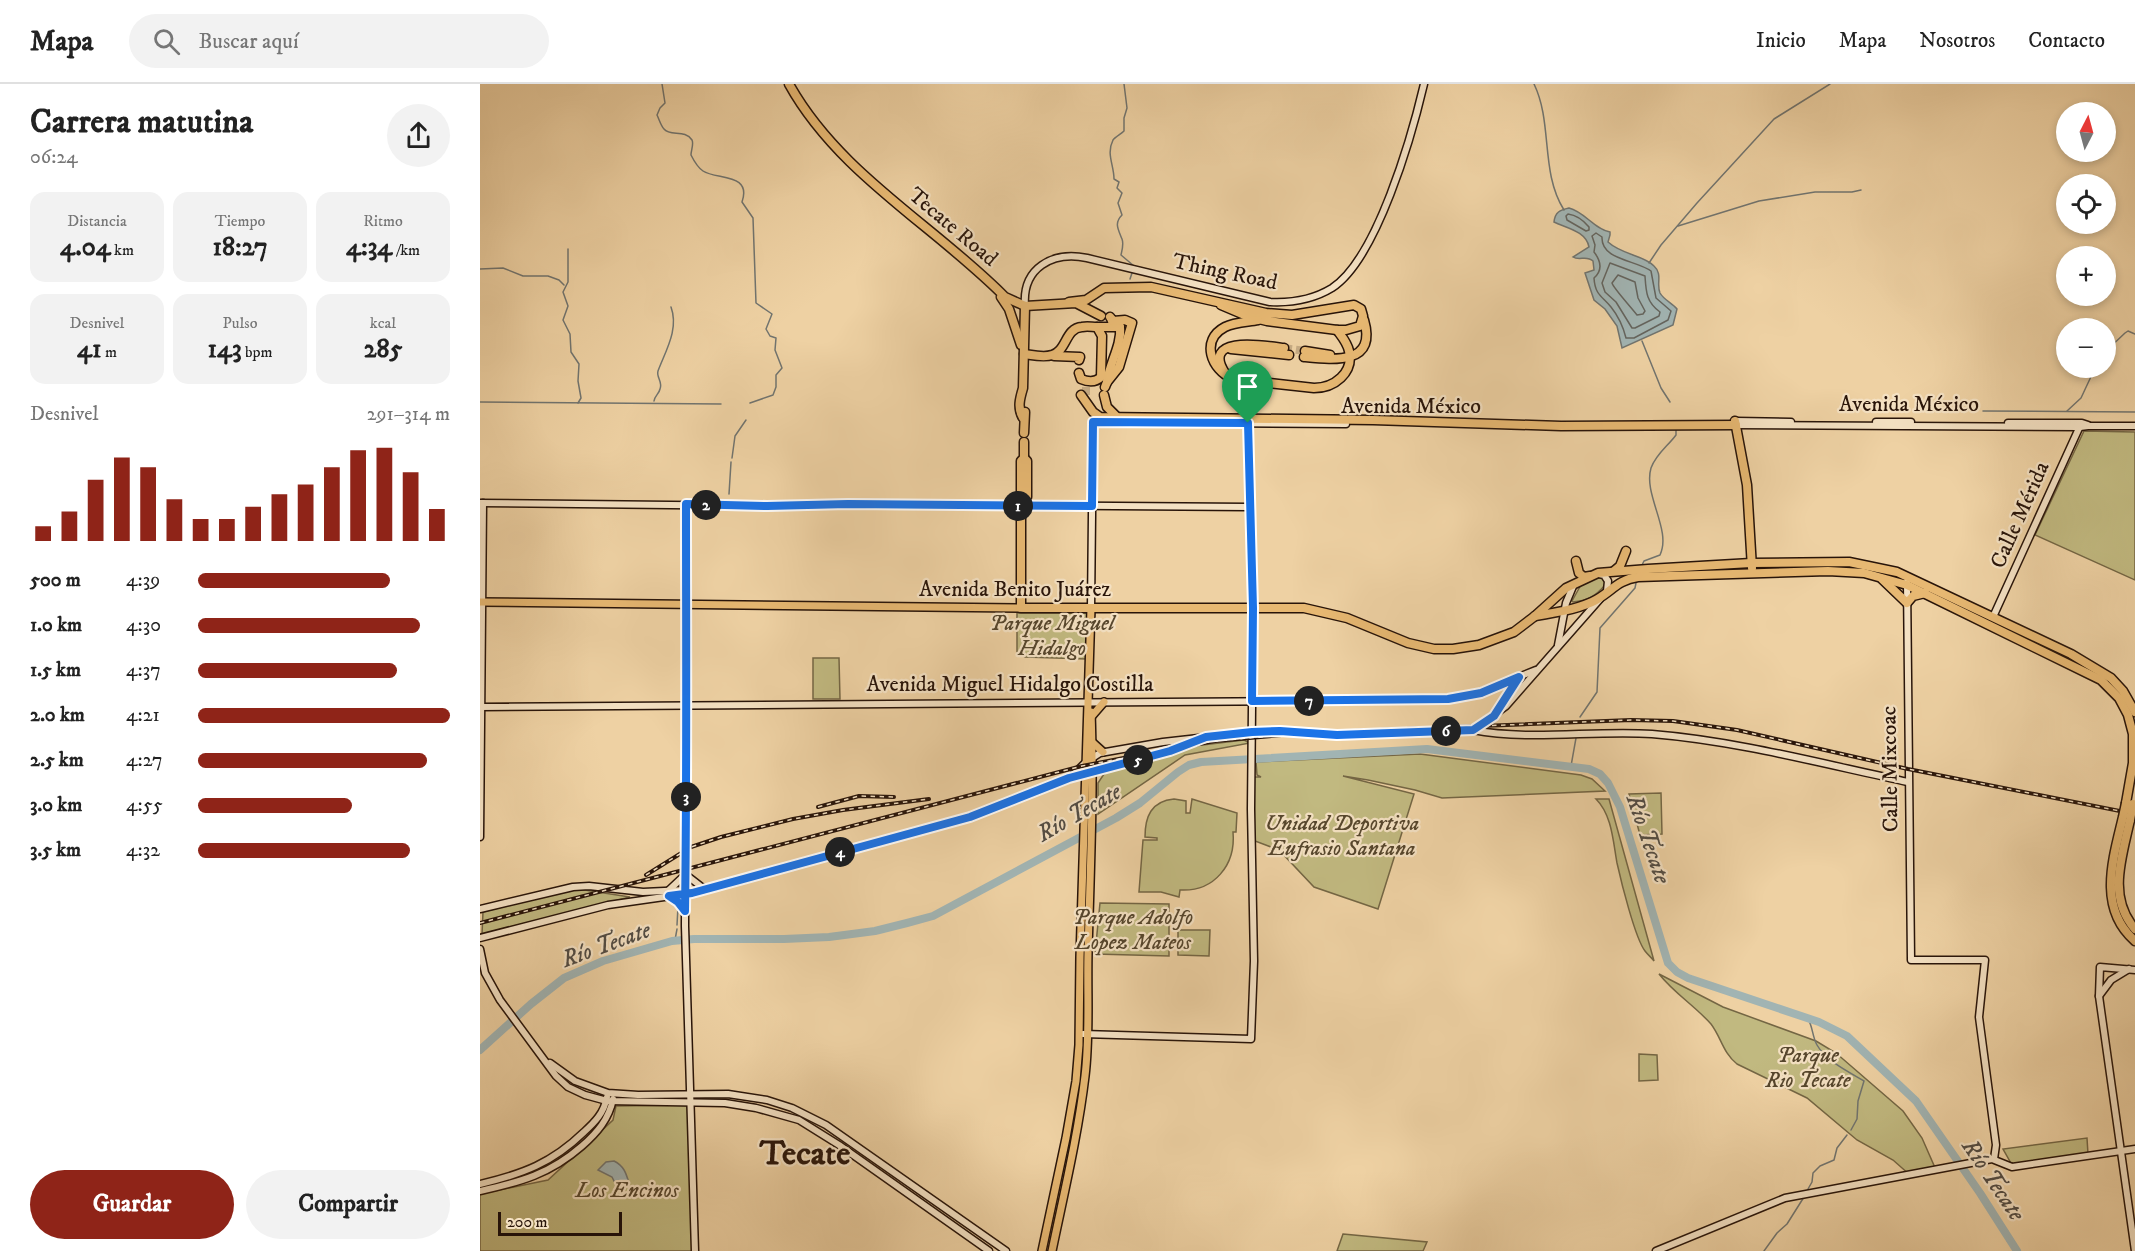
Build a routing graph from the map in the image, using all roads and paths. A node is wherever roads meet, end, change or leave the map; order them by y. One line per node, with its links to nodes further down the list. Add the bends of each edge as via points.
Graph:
1 (789, 84): 3 (highway, Tecate Road, via 834,146)
2 (1424, 84): 7 (main road, Thing Road, via 1392,190 1351,270 1331,288 1296,301 1270,302 1070,256 1048,262 1035,272 1026,285)
3 (993, 285): 7 (highway, Tecate Road, via 1009,300); 14 (highway, via 1009,309)
4 (1099, 291): 5 (highway, via 1086,300); 6 (highway, via 1110,287 1150,287); 9 (highway, via 1094,306)
5 (1069, 302): 7 (highway); 9 (highway)
6 (1221, 305): 8 (highway, via 1292,315 1354,305); 10 (highway)
7 (1025, 306): 14 (highway)
8 (1363, 316): 12 (highway, via 1360,326); 17 (highway, via 1364,345 1357,355)
9 (1109, 319): 11 (highway); 22 (highway, via 1132,323 1119,367 1106,389)
10 (1260, 319): 12 (highway); 20 (highway, via 1227,326 1214,339 1214,363)
11 (1097, 327): 16 (highway, via 1075,329 1060,351); 21 (highway, via 1102,336 1102,372 1099,379)
12 (1337, 330): 17 (highway, via 1346,340)
13 (1287, 352): 20 (highway, via 1241,344 1225,348 1221,368)
14 (1023, 354): 16 (highway); 30 (highway, via 1023,388 1019,399 1024,437)
15 (1305, 354): 17 (highway)
16 (1050, 356): 18 (highway, via 1080,357)
17 (1350, 357): 20 (highway, via 1340,380 1323,388)
18 (1079, 360)
19 (1079, 373): 21 (highway)
20 (1227, 376)
21 (1084, 389): 23 (highway)
22 (1117, 417): 23 (highway, Avenida México); 24 (highway, Avenida México)
23 (1097, 420): 24 (main road); 31 (main road)
24 (1248, 421): 25 (highway, Avenida México, via 1562,426); 32 (main road)
25 (1734, 423): 26 (main road, Avenida México); 35 (highway, via 1746,478)
26 (2083, 425): 27 (main road, Avenida México); 51 (main road, Calle Mérida)
27 (2135, 426)
28 (482, 503): 29 (main road); 43 (main road)
29 (686, 504): 30 (main road); 45 (main road)
30 (1024, 506): 31 (main road); 46 (highway)
31 (1092, 506): 32 (main road); 47 (main road)
32 (1249, 507): 48 (main road)
33 (1626, 551): 36 (highway, via 1623,562)
34 (1576, 561): 37 (highway, via 1581,576)
35 (1752, 568): 36 (highway, Avenida Benito Juárez); 38 (highway, via 1847,571); 39 (highway, via 1849,562 1880,568); 41 (highway, via 1630,578)
36 (1614, 571): 37 (highway, Avenida Benito Juárez)
37 (1594, 574): 40 (highway, Avenida Benito Juárez); 41 (main road, via 1604,575)
38 (1880, 577): 39 (highway); 44 (highway)
39 (1907, 581): 42 (highway); 44 (main road, Calle Mixcoac); 51 (highway)
40 (1574, 584): 49 (main road); 50 (highway, Avenida Benito Juárez)
41 (1608, 590): 49 (highway, via 1593,602); 52 (main road)
42 (1925, 593): 44 (highway, via 1913,596); 72 (highway, via 2093,675 2113,690 2128,715 2134,740)
43 (482, 602): 45 (main road, Avenida Benito Juárez); 59 (main road)
44 (1907, 603): 71 (main road, Calle Mixcoac)
45 (686, 605): 46 (main road, Avenida Benito Juárez); 58 (main road)
46 (1023, 608): 47 (highway, Avenida Benito Juárez)
47 (1091, 608): 48 (highway, Avenida Benito Juárez); 57 (main road)
48 (1253, 608): 50 (highway, Avenida Benito Juárez, via 1316,610 1352,620 1408,644 1443,649 1493,641 1514,632); 55 (main road)
49 (1565, 610): 50 (highway); 52 (main road)
50 (1535, 616)
51 (1993, 616): 60 (highway, via 2104,672 2122,689)
52 (1558, 645): 53 (main road)
53 (1536, 670): 54 (main road, Avenida Miguel Hidalgo Costilla); 61 (main road)
54 (1519, 677): 55 (main road, Avenida Miguel Hidalgo Costilla, via 1481,693 1448,699); 61 (main road)
55 (1252, 701): 56 (main road, Avenida Miguel Hidalgo Costilla); 64 (main road)
56 (1104, 702): 57 (main road, Avenida Miguel Hidalgo Costilla); 62 (main road)
57 (1089, 703): 58 (main road, Avenida Miguel Hidalgo Costilla); 62 (main road); 68 (main road)
58 (687, 705): 59 (main road, Avenida Miguel Hidalgo Costilla); 75 (main road)
59 (481, 707): 74 (main road)
60 (2135, 712)
61 (1494, 716): 63 (main road)
62 (1091, 717): 66 (main road)
63 (1473, 730): 64 (main road, via 1337,735); 71 (main road, via 1502,734 1670,736)
64 (1252, 732): 65 (main road); 89 (main road, via 1251,1039)
65 (1206, 737): 67 (main road); 69 (main road)
66 (1091, 740): 67 (main road); 68 (main road)
67 (1103, 752): 68 (main road)
68 (1089, 760): 69 (main road); 70 (main road)
69 (1089, 774): 70 (main road); 88 (main road); 89 (main road, via 1093,846)
70 (1069, 778): 76 (main road, via 970,817)
71 (1908, 782): 99 (main road, Calle Mixcoac, via 1911,960 1985,960 1979,1017 1996,1145)
72 (2131, 801): 73 (highway, bridge)
73 (2127, 818): 82 (highway, via 2118,887 2121,907); 84 (highway, via 2112,866 2110,894 2122,926)
74 (480, 837)
75 (685, 874): 77 (main road); 78 (main road); 79 (main road)
76 (711, 887): 77 (main road); 78 (main road)
77 (703, 888): 78 (main road)
78 (685, 892): 79 (main road); 81 (main road)
79 (668, 894): 80 (main road, via 573,887); 81 (main road); 83 (main road)
80 (480, 909)
81 (685, 911): 92 (main road)
82 (2135, 929)
83 (480, 938)
84 (2135, 941)
85 (480, 949): 90 (main road, via 491,985)
86 (2132, 969): 87 (main road, via 2111,980); 87 (main road, via 2100,967)
87 (2099, 996): 97 (main road)
88 (1080, 1034): 89 (main road); 95 (main road)
89 (1088, 1034): 98 (main road, via 1086,1075)
90 (544, 1059): 91 (main road, via 575,1081); 93 (main road, via 568,1087)
91 (611, 1093): 92 (main road); 93 (main road)
92 (690, 1094): 94 (main road); 105 (main road, via 754,1097 813,1117)
93 (609, 1102): 94 (main road); 101 (main road, via 602,1126 566,1160 535,1177)
94 (691, 1103): 103 (main road); 104 (main road, via 750,1106 809,1125)
95 (1066, 1138): 98 (main road, via 1067,1150); 106 (main road)
96 (2135, 1149): 97 (main road)
97 (2121, 1151): 99 (main road, via 2012,1167); 109 (main road)
98 (1073, 1155): 107 (main road)
99 (1994, 1159): 108 (main road, via 1785,1198)
100 (480, 1184): 101 (main road)
101 (496, 1184): 102 (main road)
102 (480, 1191)
103 (695, 1251)
104 (989, 1251)
105 (1006, 1251)
106 (1042, 1251)
107 (1052, 1251)
108 (1656, 1251)
109 (2135, 1251)

